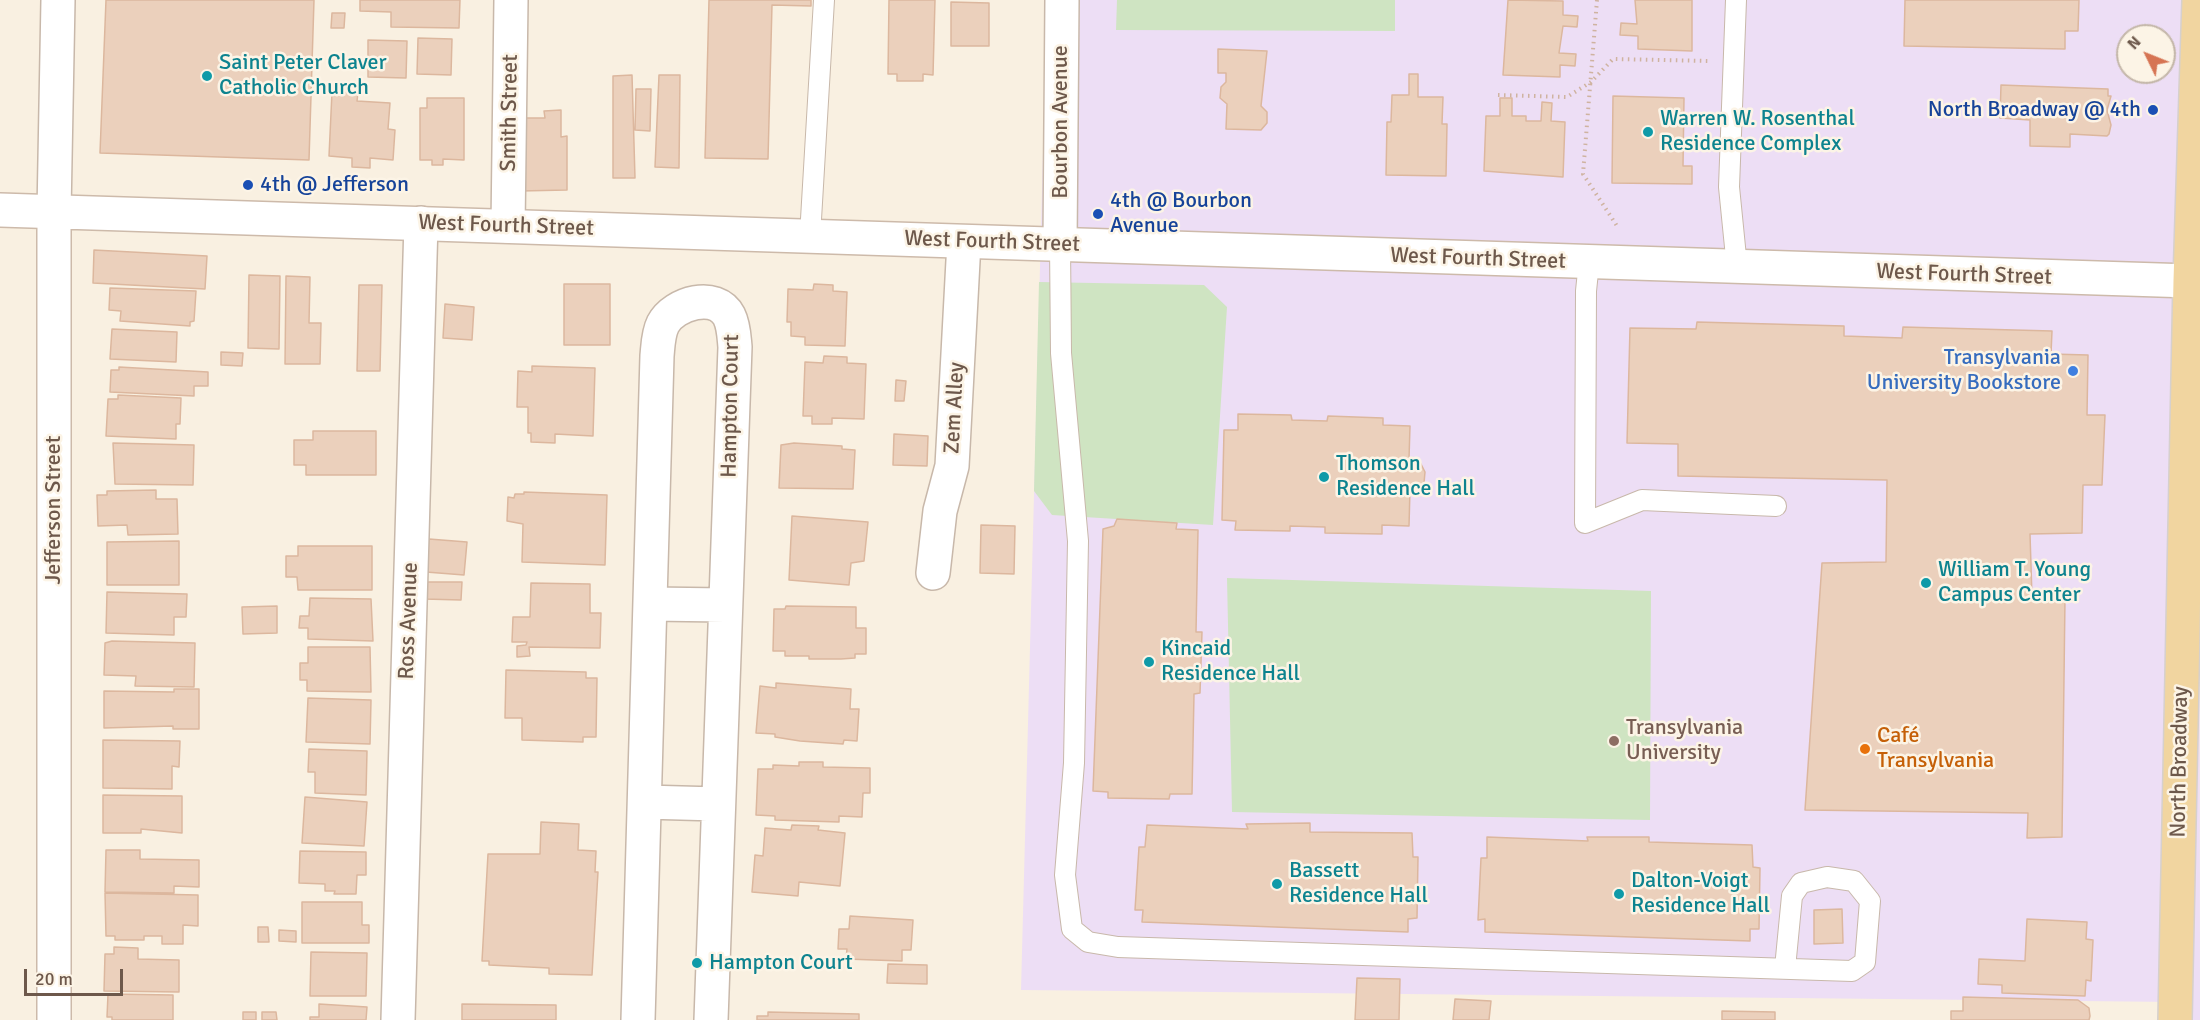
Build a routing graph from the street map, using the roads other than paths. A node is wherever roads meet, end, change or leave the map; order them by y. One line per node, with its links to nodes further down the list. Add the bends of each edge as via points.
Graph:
1 (58, 0): 8 (street, Jefferson Street)
2 (511, 0): 10 (street, Smith Street)
3 (824, 0): 11 (lane)
4 (1062, 0): 13 (street, Bourbon Avenue)
5 (1736, 0): 15 (lane, via 1729,187)
6 (2199, 0): 16 (main road, North Broadway)
7 (0, 210): 8 (street, West Fourth Street)
8 (54, 212): 9 (street, West Fourth Street); 24 (street, Jefferson Street)
9 (421, 223): 10 (street, West Fourth Street); 25 (street, Ross Avenue)
10 (508, 226): 11 (street, West Fourth Street)
11 (810, 236): 12 (street, West Fourth Street)
12 (964, 242): 13 (street, West Fourth Street); 18 (street, Zem Alley, via 952,466 940,511)
13 (1060, 244): 14 (street, West Fourth Street); 23 (lane, via 1061,353 1078,541 1074,763 1065,875 1072,929 1088,942 1118,947)
14 (1589, 262): 15 (street, West Fourth Street); 17 (lane, via 1585,523 1642,500)
15 (1737, 267): 16 (street, West Fourth Street)
16 (2195, 282): 28 (main road, North Broadway)
17 (1776, 506)
18 (933, 573)
19 (651, 604): 20 (street); 20 (street, Hampton Court, via 659,337 672,313 684,305 700,302 712,303 728,313 734,328); 21 (street, Hampton Court)
20 (725, 605): 22 (street, Hampton Court)
21 (645, 802): 22 (street); 26 (street, Hampton Court)
22 (717, 804): 27 (street, Hampton Court)
23 (1785, 968): 23 (lane, via 1852,971 1865,962 1870,901 1854,881 1827,877 1801,883 1792,896)
24 (54, 1020)
25 (398, 1020)
26 (638, 1020)
27 (711, 1020)
28 (2175, 1020)

